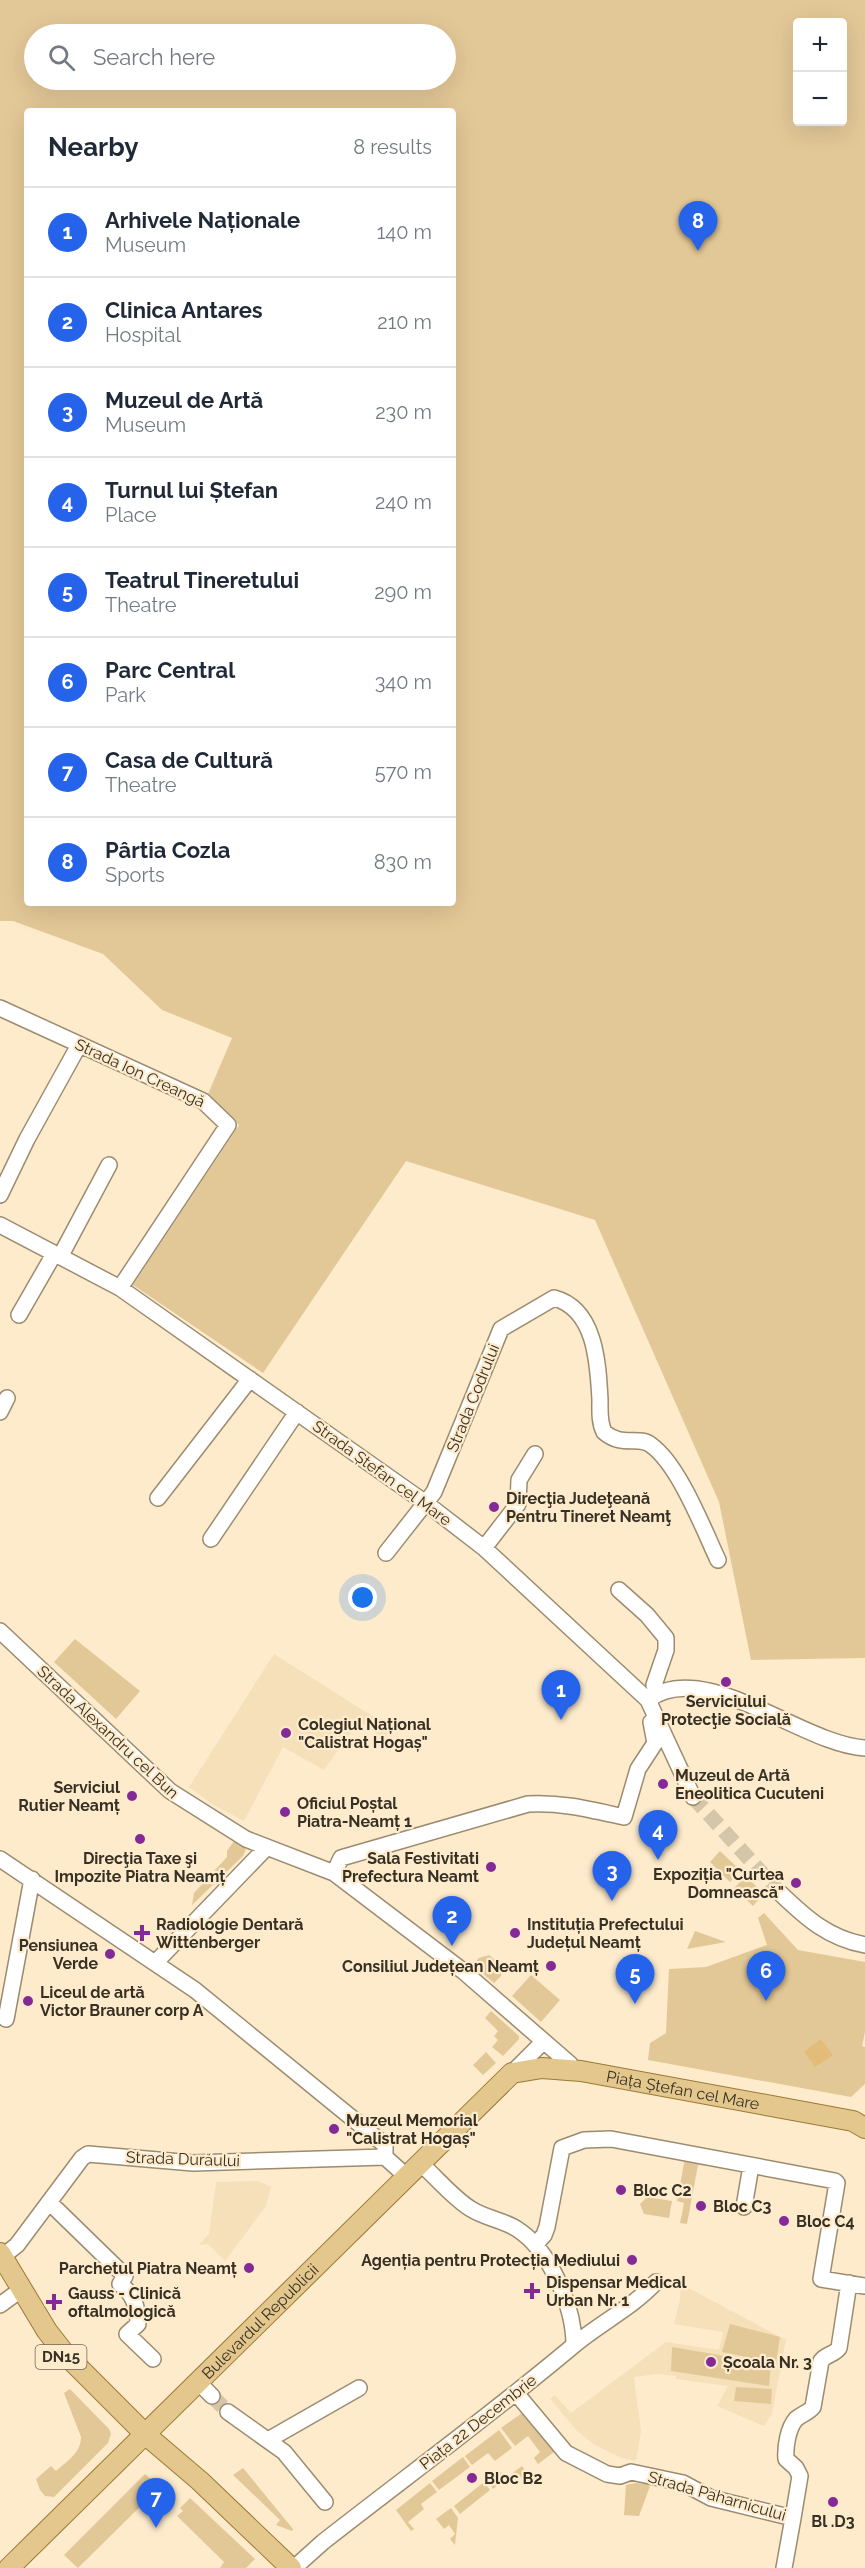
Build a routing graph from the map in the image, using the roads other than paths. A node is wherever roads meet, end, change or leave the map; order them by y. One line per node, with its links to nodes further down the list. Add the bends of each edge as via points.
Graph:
1 (0, 1008): 2 (street, Strada Ion Creangă)
2 (79, 1045): 4 (street); 7 (street, Strada Ion Creangă, via 203,1101 228,1125)
3 (110, 1165): 6 (street)
4 (0, 1195)
5 (0, 1225): 6 (street, Strada Ștefan cel Mare)
6 (57, 1255): 7 (street, Strada Ștefan cel Mare); 8 (street)
7 (120, 1288): 9 (street, Strada Ștefan cel Mare)
8 (19, 1315)
9 (250, 1379): 10 (street, Strada Ștefan cel Mare); 12 (street)
10 (297, 1412): 13 (street, Strada Ștefan cel Mare); 14 (street)
11 (535, 1454): 15 (street, via 519,1480 518,1504)
12 (158, 1498)
13 (427, 1503): 15 (street, Strada Ștefan cel Mare); 16 (street); 17 (street, Strada Codrului, via 501,1329 554,1298 564,1300 575,1310 594,1344 604,1432 612,1439 650,1443 662,1455)
14 (211, 1539)
15 (484, 1548): 20 (street, Strada Ștefan cel Mare)
16 (386, 1553)
17 (718, 1560)
18 (619, 1590): 20 (street, via 666,1638)
19 (0, 1631): 23 (street, Strada Alexandru cel Bun, via 170,1791)
20 (652, 1700): 21 (street, via 686,1688 716,1693 838,1743); 22 (street, Strada Ștefan cel Mare); 25 (street, via 650,1718 655,1743 638,1769 624,1817 551,1803 528,1804 341,1858)
21 (865, 1748)
22 (693, 1797)
23 (266, 1848): 25 (street, Strada Alexandru cel Bun); 29 (street)
24 (0, 1859): 26 (street)
25 (334, 1872): 31 (street, Strada Alexandru cel Bun, via 463,1971)
26 (32, 1879): 29 (street); 30 (street)
27 (780, 1893): 28 (street, via 813,1924 842,1939)
28 (865, 1945)
29 (155, 1963): 35 (street, via 195,1990 385,2145)
30 (6, 2019)
31 (543, 2042): 32 (street, Strada Alexandru cel Bun); 33 (street)
32 (572, 2070): 33 (main road, Piața Ștefan cel Mare, via 532,2068); 34 (main road, Piața Ștefan cel Mare)
33 (512, 2073): 37 (main road, Bulevardul Republicii)
34 (861, 2122)
35 (385, 2157): 37 (street); 38 (street, Strada Durăului, via 194,2163 88,2154)
36 (752, 2166): 39 (street); 40 (street, via 611,2139 584,2140 562,2148 547,2227); 43 (street, via 837,2183 821,2279)
37 (413, 2169): 40 (street, via 470,2209 512,2226); 48 (main road, Bulevardul Republicii)
38 (49, 2202): 41 (street, Strada Durăului, via 17,2245); 47 (street, via 125,2276 120,2284 133,2297 138,2319 127,2334)
39 (744, 2207)
40 (536, 2244): 46 (street, via 567,2305)
41 (1, 2259): 45 (main road, DN15); 53 (main road, DN15, via 65,2354)
42 (656, 2282): 46 (street, Piața 22 Decembrie, via 625,2310)
43 (849, 2283): 44 (street); 56 (street, via 839,2348 821,2361 813,2407 796,2419 787,2442 786,2459 800,2476)
44 (865, 2286)
45 (7, 2299): 53 (main road, DN15)
46 (574, 2345): 50 (street, Piața 22 Decembrie)
47 (153, 2359)
48 (198, 2382): 51 (street); 53 (main road, Bulevardul Republicii)
49 (359, 2388): 54 (street)
50 (516, 2393): 56 (street, Strada Paharnicului, via 566,2452 607,2474 620,2476 631,2472 683,2483 711,2498); 59 (street, Piața 22 Decembrie)
51 (212, 2396)
52 (228, 2412): 54 (street)
53 (146, 2439): 57 (main road, Bulevardul Republicii); 58 (main road, DN15); 59 (main road, DN15, via 200,2481)
54 (268, 2440): 55 (street, via 284,2452)
55 (325, 2502)
56 (793, 2518): 60 (street, Strada Paharnicului)
57 (9, 2568)
58 (278, 2568)
59 (292, 2568)
60 (784, 2568)

